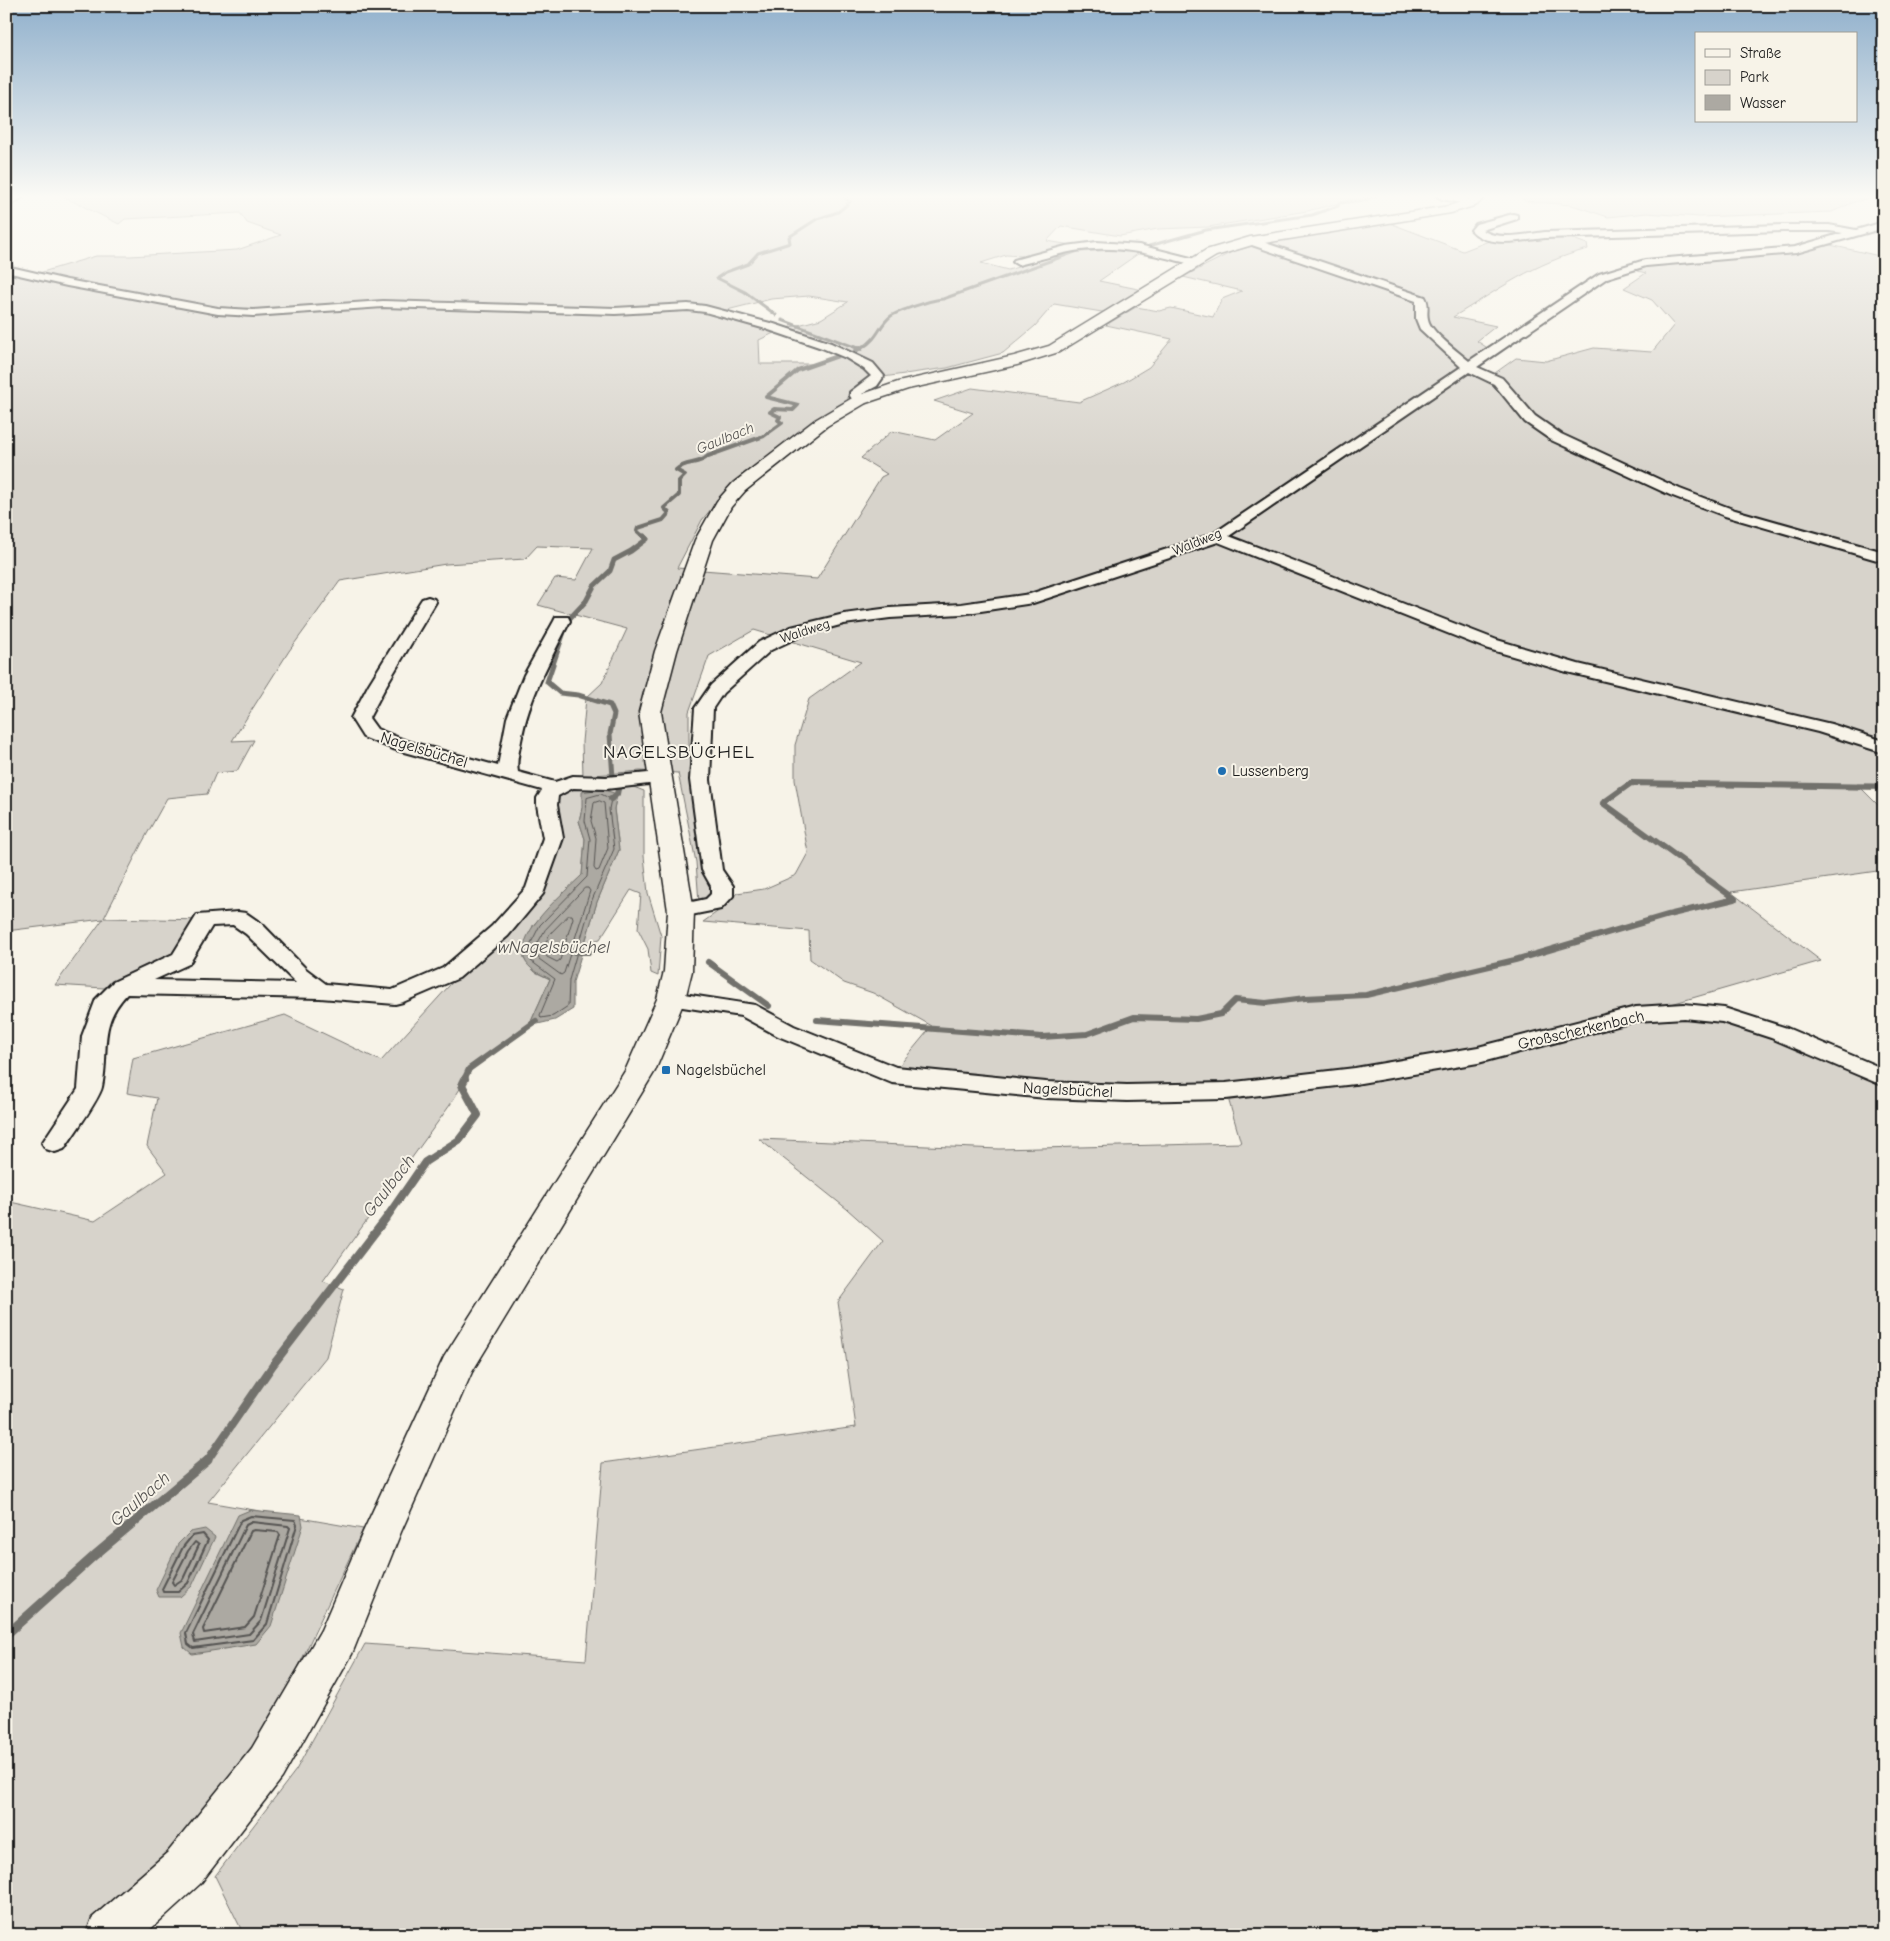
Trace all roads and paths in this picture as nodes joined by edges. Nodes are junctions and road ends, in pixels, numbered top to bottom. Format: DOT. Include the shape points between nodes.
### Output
graph roads {
  1 [pos="86,287"];
  2 [pos="1155,287"];
  3 [pos="1385,287"];
  4 [pos="1588,287"];
  5 [pos="1470,368"];
  6 [pos="860,400"];
  7 [pos="1218,537"];
  8 [pos="1884,557"];
  9 [pos="428,602"];
  10 [pos="562,621"];
  11 [pos="1884,747"];
  12 [pos="509,774"];
  13 [pos="659,778"];
  14 [pos="556,788"];
  15 [pos="681,911"];
  16 [pos="121,987"];
  17 [pos="320,991"];
  18 [pos="671,999"];
  19 [pos="1478,1055"];
  20 [pos="1884,1078"];
  21 [pos="55,1143"];
  22 [pos="109,1935"];
  1 -- 6 [label="street" via="218,311 253,313 383,304 615,311 705,309 816,341 866,365 878,376 856,392"];
  2 -- 6 [label="main road" via="1054,349 896,387"];
  3 -- 5 [label="street" via="1422,299 1422,319 1426,329"];
  4 -- 5 [label="street, Waldweg"];
  5 -- 7 [label="street, Waldweg"];
  5 -- 8 [label="street" via="1498,382 1530,419 1556,437 1675,492 1730,513"];
  6 -- 13 [label="main road" via="821,423 746,481 723,505 713,522 666,651 650,712"];
  7 -- 11 [label="street" via="1491,644 1637,684 1824,728"];
  7 -- 15 [label="street, Waldweg" via="1033,598 961,609 844,619 797,631 765,646 717,689 704,708 700,780 712,870 722,886 722,896 713,904"];
  9 -- 12 [label="street, Nagelsbüchel" via="360,718 370,733 400,745"];
  10 -- 12 [label="street" via="533,675 516,718 507,763"];
  12 -- 14 [label="street, Nagelsbüchel"];
  13 -- 14 [label="street" via="572,782"];
  13 -- 15 [label="main road"];
  14 -- 17 [label="street" via="547,798 553,838 536,890 500,931 451,973 394,997"];
  15 -- 18 [label="main road" via="678,971"];
  16 -- 17 [label="street"];
  16 -- 17 [label="street" via="181,959 206,920 238,918"];
  16 -- 21 [label="street" via="104,1004 94,1036 90,1089"];
  18 -- 19 [label="street, Nagelsbüchel" via="746,1010 786,1031 892,1075 1046,1090 1127,1093 1226,1091 1355,1076"];
  18 -- 22 [label="main road" via="640,1071 457,1367 382,1532 337,1641 267,1763 184,1868"];
  19 -- 20 [label="street, Großscherkenbach" via="1636,1014 1684,1011 1724,1015 1779,1033"];
}
